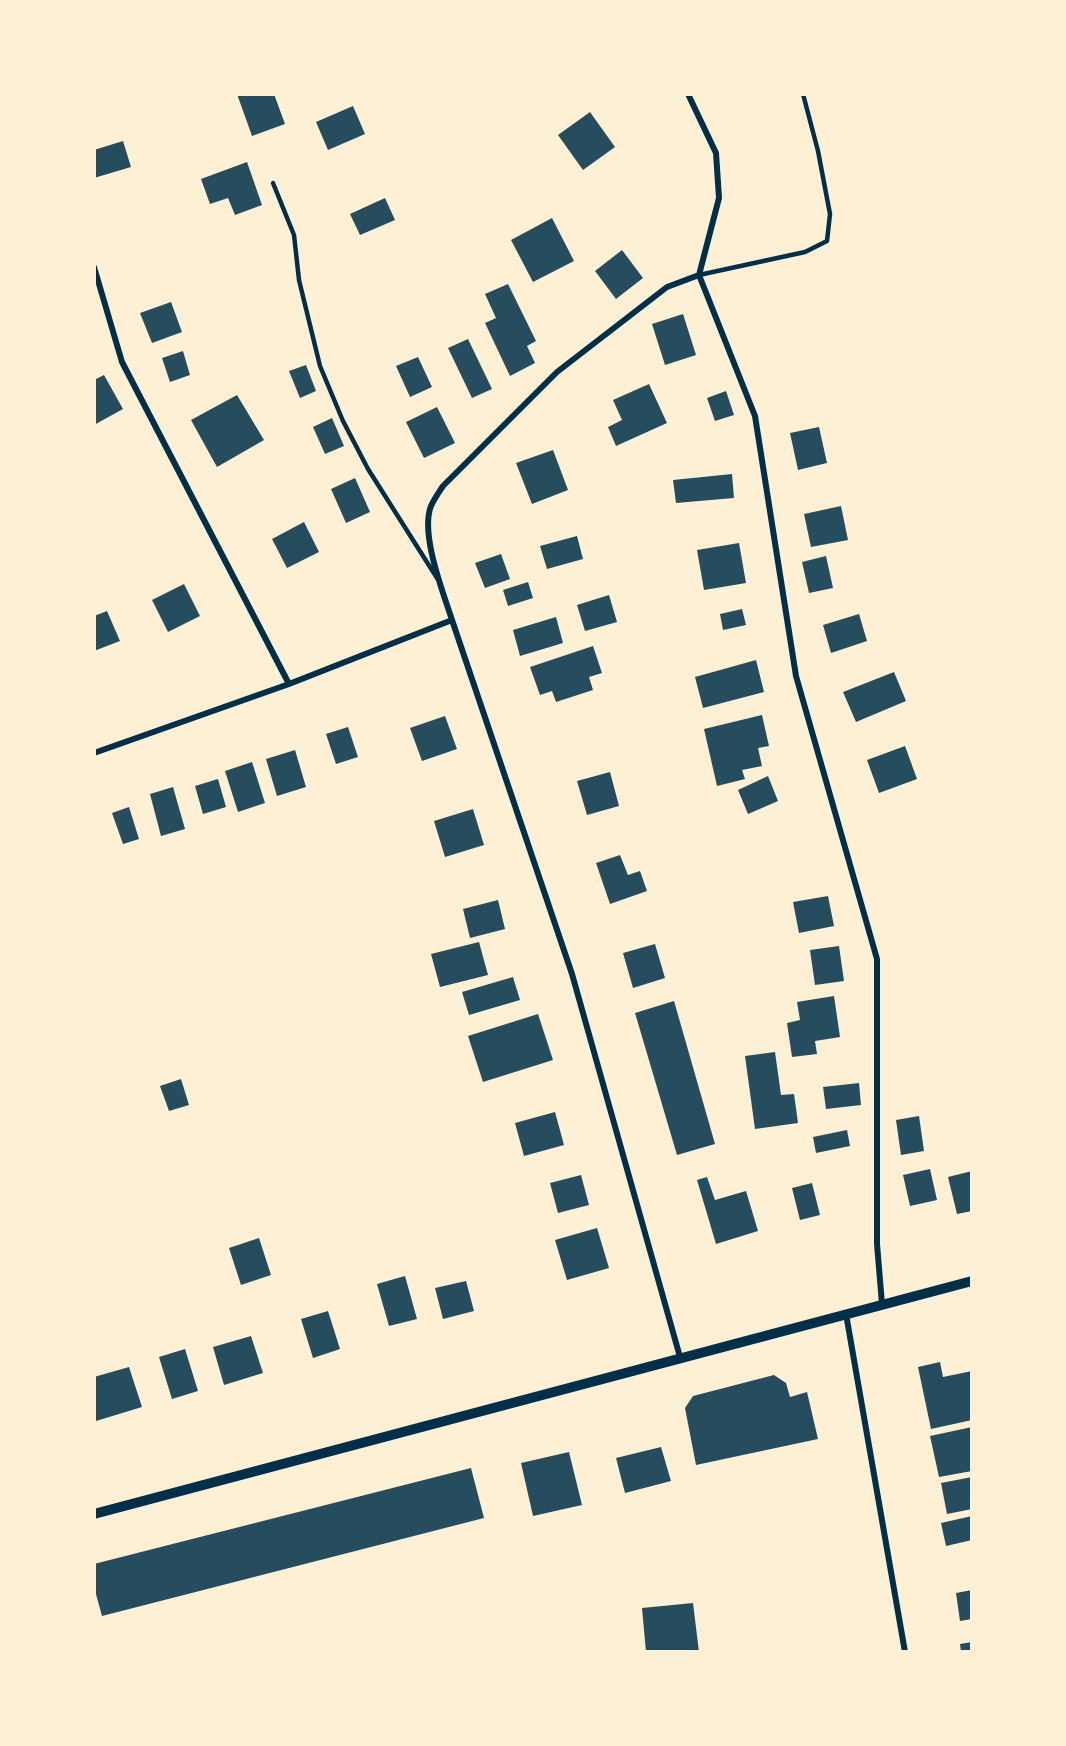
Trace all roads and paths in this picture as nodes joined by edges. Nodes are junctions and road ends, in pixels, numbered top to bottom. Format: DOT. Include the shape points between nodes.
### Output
graph roads {
  1 [pos="688,94"];
  2 [pos="803,94"];
  3 [pos="273,183"];
  4 [pos="94,267"];
  5 [pos="699,276"];
  6 [pos="440,583"];
  7 [pos="452,620"];
  8 [pos="289,684"];
  9 [pos="94,753"];
  10 [pos="972,1281"];
  11 [pos="882,1304"];
  12 [pos="846,1313"];
  13 [pos="680,1357"];
  14 [pos="94,1514"];
  15 [pos="904,1652"];
  1 -- 5 [label="street" via="716,153 719,198"];
  2 -- 5 [label="lane" via="830,214 827,241 805,252"];
  3 -- 6 [label="lane" via="294,235 306,314 329,388 368,469"];
  4 -- 8 [label="street" via="122,362"];
  5 -- 6 [label="street" via="667,287 557,372 443,486 431,507 429,528"];
  5 -- 11 [label="street" via="755,416 796,676 877,959 877,1244"];
  6 -- 7 [label="street"];
  7 -- 8 [label="street"];
  7 -- 13 [label="street" via="572,974"];
  8 -- 9 [label="street"];
  10 -- 11 [label="street"];
  11 -- 12 [label="street"];
  12 -- 13 [label="street"];
  12 -- 15 [label="street"];
  13 -- 14 [label="street"];
}
